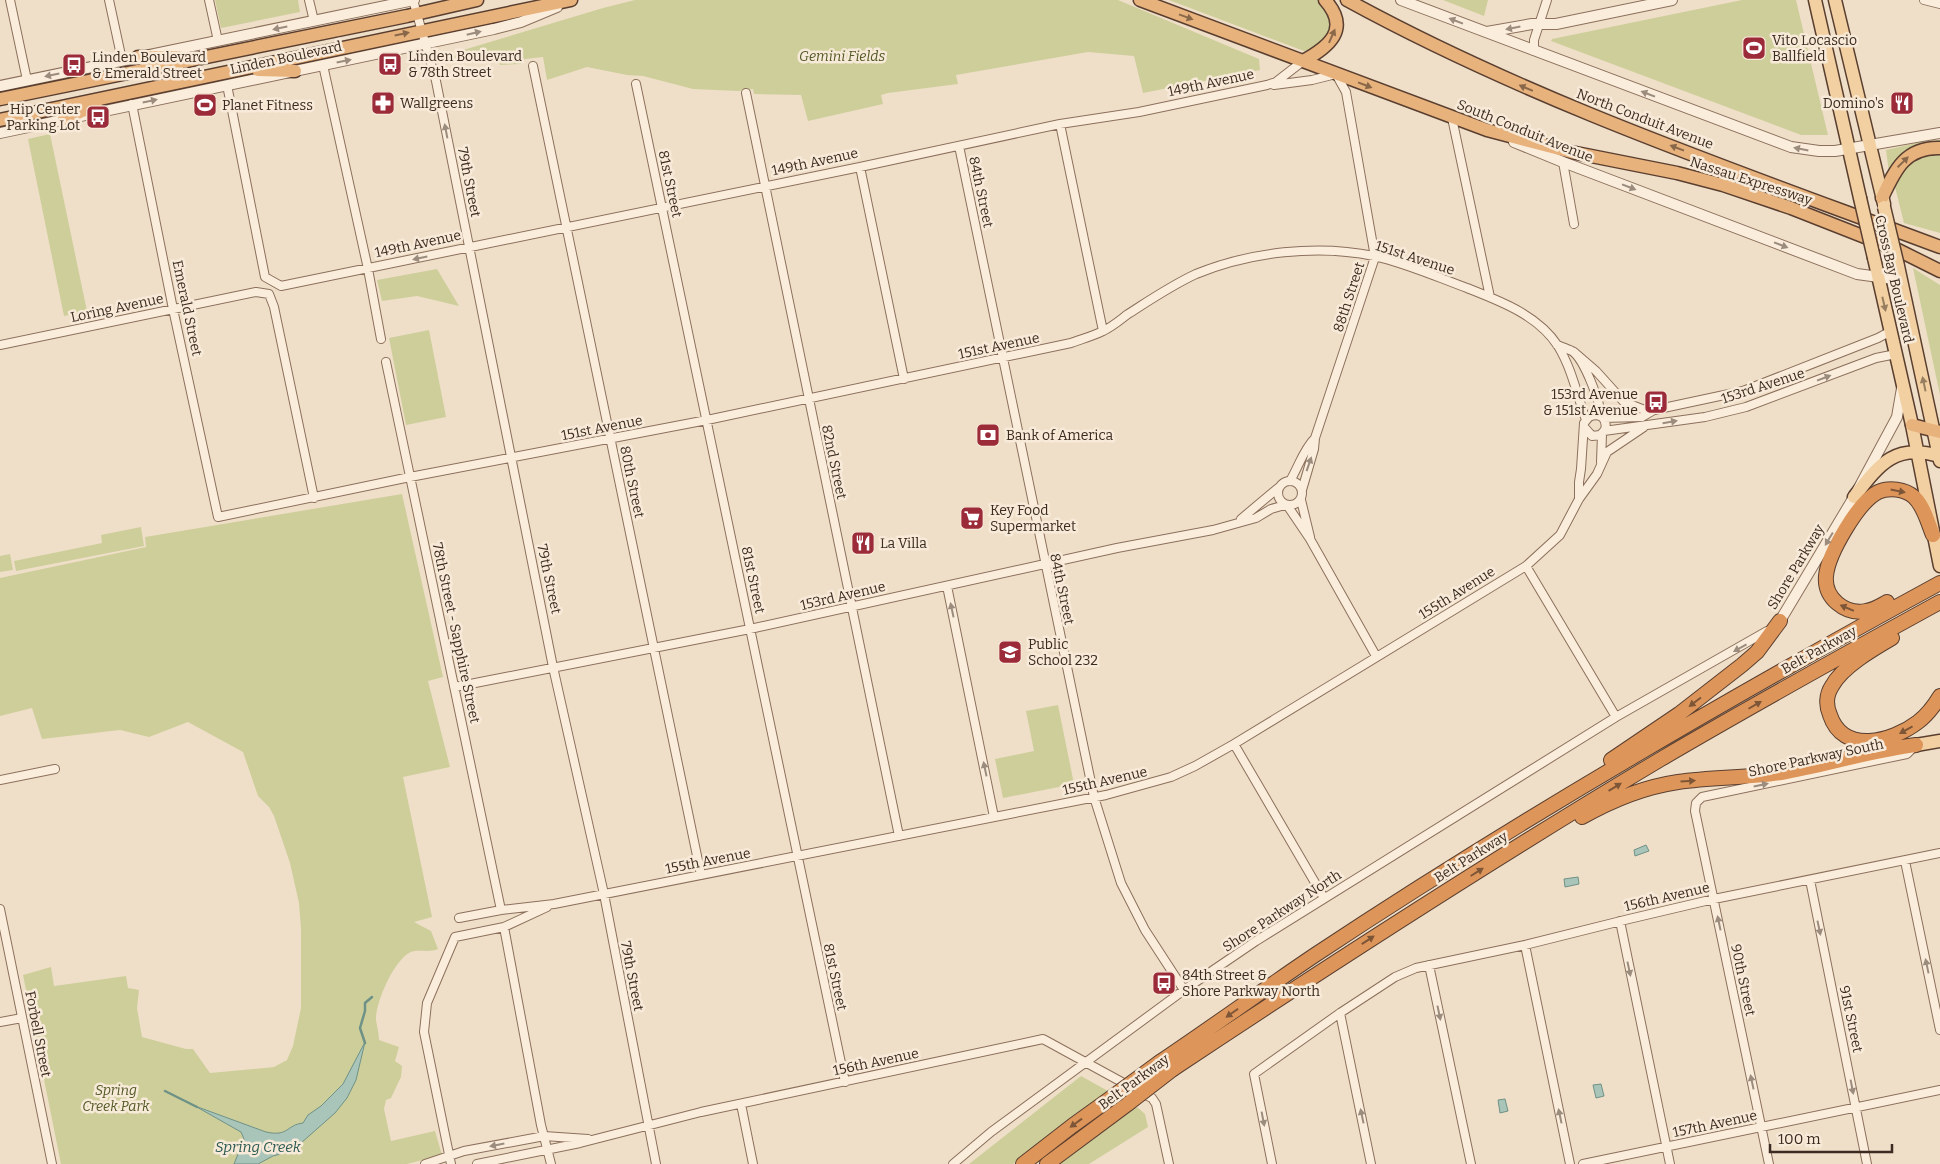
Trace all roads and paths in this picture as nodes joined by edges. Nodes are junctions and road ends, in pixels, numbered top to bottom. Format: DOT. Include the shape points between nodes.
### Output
graph roads {
  1 [pos="10,0"];
  2 [pos="109,0"];
  3 [pos="209,0"];
  4 [pos="310,0"];
  5 [pos="414,0"];
  6 [pos="477,0"];
  7 [pos="571,0"];
  8 [pos="575,0"];
  9 [pos="1140,0"];
  10 [pos="1325,0"];
  11 [pos="1347,0"];
  12 [pos="1401,0"];
  13 [pos="1547,0"];
  14 [pos="1672,0"];
  15 [pos="1815,0"];
  16 [pos="1835,0"];
  17 [pos="1924,0"];
  18 [pos="1634,4"];
  19 [pos="1940,4"];
  20 [pos="417,14"];
  21 [pos="314,21"];
  22 [pos="1540,24"];
  23 [pos="422,30"];
  24 [pos="1486,33"];
  25 [pos="218,40"];
  26 [pos="426,44"];
  27 [pos="1534,51"];
  28 [pos="138,57"];
  29 [pos="207,57"];
  30 [pos="122,60"];
  31 [pos="1303,61"];
  32 [pos="323,65"];
  33 [pos="533,66"];
  34 [pos="238,69"];
  35 [pos="295,71"];
  36 [pos="1336,74"];
  37 [pos="27,80"];
  38 [pos="636,84"];
  39 [pos="227,85"];
  40 [pos="1267,85"];
  41 [pos="0,86"];
  42 [pos="123,93"];
  43 [pos="746,93"];
  44 [pos="0,99"];
  45 [pos="132,104"];
  46 [pos="1452,118"];
  47 [pos="64,119"];
  48 [pos="0,120"];
  49 [pos="1060,124"];
  50 [pos="1487,130"];
  51 [pos="0,133"];
  52 [pos="1940,133"];
  53 [pos="958,146"];
  54 [pos="1870,146"];
  55 [pos="1940,148"];
  56 [pos="1849,149"];
  57 [pos="1563,162"];
  58 [pos="860,167"];
  59 [pos="764,187"];
  60 [pos="1883,202"];
  61 [pos="662,208"];
  62 [pos="1574,224"];
  63 [pos="566,228"];
  64 [pos="1897,231"];
  65 [pos="1940,240"];
  66 [pos="1940,247"];
  67 [pos="468,248"];
  68 [pos="1375,257"];
  69 [pos="368,269"];
  70 [pos="1940,271"];
  71 [pos="1878,277"];
  72 [pos="1901,280"];
  73 [pos="1490,297"];
  74 [pos="173,309"];
  75 [pos="1103,331"];
  76 [pos="1891,331"];
  77 [pos="382,339"];
  78 [pos="0,345"];
  79 [pos="1557,345"];
  80 [pos="1574,352"];
  81 [pos="1896,354"];
  82 [pos="1003,358"];
  83 [pos="386,362"];
  84 [pos="904,379"];
  85 [pos="1902,382"];
  86 [pos="808,399"];
  87 [pos="1654,410"];
  88 [pos="1602,417"];
  89 [pos="707,420"];
  90 [pos="1585,424"];
  91 [pos="1912,425"];
  92 [pos="1644,427"];
  93 [pos="1937,432"];
  94 [pos="1603,433"];
  95 [pos="1315,438"];
  96 [pos="610,439"];
  97 [pos="1917,451"];
  98 [pos="511,458"];
  99 [pos="1939,459"];
  100 [pos="1600,464"];
  101 [pos="410,478"];
  102 [pos="1290,481"];
  103 [pos="1278,488"];
  104 [pos="1302,490"];
  105 [pos="1854,497"];
  106 [pos="314,498"];
  107 [pos="1579,499"];
  108 [pos="1301,500"];
  109 [pos="1286,505"];
  110 [pos="218,517"];
  111 [pos="1236,523"];
  112 [pos="1310,539"];
  113 [pos="1934,539"];
  114 [pos="1044,564"];
  115 [pos="1526,566"];
  116 [pos="1940,566"];
  117 [pos="1940,578"];
  118 [pos="1940,583"];
  119 [pos="947,586"];
  120 [pos="1940,602"];
  121 [pos="852,606"];
  122 [pos="1940,607"];
  123 [pos="1780,621"];
  124 [pos="750,629"];
  125 [pos="654,648"];
  126 [pos="1376,656"];
  127 [pos="553,667"];
  128 [pos="455,687"];
  129 [pos="1940,696"];
  130 [pos="1616,717"];
  131 [pos="1940,740"];
  132 [pos="1234,744"];
  133 [pos="1916,746"];
  134 [pos="55,769"];
  135 [pos="0,780"];
  136 [pos="1094,797"];
  137 [pos="1697,801"];
  138 [pos="1538,814"];
  139 [pos="994,817"];
  140 [pos="899,836"];
  141 [pos="1513,849"];
  142 [pos="1940,853"];
  143 [pos="797,856"];
  144 [pos="1905,861"];
  145 [pos="701,875"];
  146 [pos="1810,880"];
  147 [pos="604,894"];
  148 [pos="1324,898"];
  149 [pos="1714,900"];
  150 [pos="554,904"];
  151 [pos="0,909"];
  152 [pos="501,910"];
  153 [pos="459,918"];
  154 [pos="1620,921"];
  155 [pos="504,927"];
  156 [pos="1525,945"];
  157 [pos="1429,966"];
  158 [pos="1184,990"];
  159 [pos="1340,1013"];
  160 [pos="22,1018"];
  161 [pos="0,1022"];
  162 [pos="1940,1030"];
  163 [pos="1085,1063"];
  164 [pos="845,1082"];
  165 [pos="1940,1090"];
  166 [pos="741,1104"];
  167 [pos="1856,1107"];
  168 [pos="649,1125"];
  169 [pos="1761,1127"];
  170 [pos="544,1136"];
  171 [pos="590,1139"];
  172 [pos="1666,1147"];
  173 [pos="548,1150"];
  174 [pos="450,1160"];
  175 [pos="52,1164"];
  176 [pos="424,1164"];
  177 [pos="477,1164"];
  178 [pos="551,1164"];
  179 [pos="656,1164"];
  180 [pos="753,1164"];
  181 [pos="953,1164"];
  182 [pos="1023,1164"];
  183 [pos="1047,1164"];
  184 [pos="1169,1164"];
  185 [pos="1272,1164"];
  186 [pos="1371,1164"];
  187 [pos="1471,1164"];
  188 [pos="1570,1164"];
  189 [pos="1583,1164"];
  190 [pos="1670,1164"];
  191 [pos="1769,1164"];
  192 [pos="1867,1164"];
  1 -- 37 [label="street"];
  2 -- 30 [label="street"];
  3 -- 25 [label="street"];
  4 -- 21 [label="street"];
  5 -- 20 [label="street, 79th Street"];
  5 -- 21 [label="street"];
  6 -- 20 [label="highway, Linden Boulevard"];
  7 -- 23 [label="highway, Linden Boulevard"];
  26 -- 8 [label="street, Linden Boulevard, one-way" via="521,22"];
  9 -- 31 [label="highway, South Conduit Avenue, one-way"];
  31 -- 10 [label="highway, one-way" via="1324,49 1335,32 1335,16"];
  64 -- 11 [label="highway, North Conduit Avenue, one-way" via="1546,96 1438,48"];
  24 -- 12 [label="street, North Conduit Avenue, one-way"];
  13 -- 22 [label="street"];
  14 -- 18 [label="street"];
  15 -- 56 [label="main road, Cross Bay Boulevard"];
  16 -- 54 [label="main road, Cross Bay Boulevard"];
  17 -- 19 [label="street"];
  18 -- 22 [label="street" via="1556,24"];
  20 -- 23 [label="street, 79th Street"];
  20 -- 29 [label="highway, Linden Boulevard"];
  21 -- 25 [label="street, one-way"];
  22 -- 24 [label="street, one-way"];
  22 -- 27 [label="street"];
  23 -- 26 [label="street, 79th Street"];
  34 -- 23 [label="highway, Linden Boulevard, one-way"];
  24 -- 27 [label="street, North Conduit Avenue"];
  25 -- 28 [label="street"];
  32 -- 26 [label="street, Linden Boulevard, one-way"];
  67 -- 26 [label="street, 79th Street, one-way"];
  56 -- 27 [label="street, North Conduit Avenue, one-way" via="1819,151 1779,144"];
  28 -- 29 [label="highway"];
  28 -- 30 [label="street"];
  29 -- 44 [label="highway, Linden Boulevard"];
  30 -- 37 [label="street, one-way"];
  31 -- 36 [label="highway, South Conduit Avenue"];
  31 -- 40 [label="street, 149th Avenue"];
  32 -- 35 [label="street, Linden Boulevard"];
  32 -- 69 [label="street"];
  33 -- 63 [label="street, 80th Street"];
  34 -- 35 [label="highway"];
  34 -- 42 [label="highway, Linden Boulevard"];
  35 -- 39 [label="street, Linden Boulevard"];
  36 -- 40 [label="street, 149th Avenue"];
  36 -- 46 [label="highway, South Conduit Avenue, one-way"];
  36 -- 68 [label="street, 88th Street" via="1346,92"];
  37 -- 41 [label="street"];
  38 -- 61 [label="street, 81st Street"];
  45 -- 39 [label="street, Linden Boulevard, one-way"];
  39 -- 69 [label="street" via="265,277 280,286"];
  40 -- 49 [label="street, 149th Avenue" via="1139,112"];
  42 -- 47 [label="highway"];
  42 -- 48 [label="highway, Linden Boulevard"];
  43 -- 59 [label="street, 82nd Street"];
  45 -- 47 [label="street, Linden Boulevard"];
  45 -- 74 [label="street, Emerald Street"];
  46 -- 50 [label="highway, South Conduit Avenue"];
  46 -- 73 [label="street"];
  47 -- 51 [label="street, Linden Boulevard"];
  49 -- 53 [label="street, 149th Avenue"];
  49 -- 75 [label="street"];
  50 -- 57 [label="street, South Conduit Avenue"];
  50 -- 70 [label="highway, Nassau Expressway" via="1723,185 1898,250"];
  52 -- 54 [label="street, North Conduit Avenue"];
  53 -- 58 [label="street, 149th Avenue"];
  53 -- 82 [label="street, 84th Street"];
  54 -- 56 [label="street, North Conduit Avenue"];
  54 -- 60 [label="main road, Cross Bay Boulevard"];
  60 -- 55 [label="highway, one-way" via="1895,171 1905,159 1925,149"];
  56 -- 71 [label="main road, Cross Bay Boulevard, bridge"];
  57 -- 62 [label="street"];
  57 -- 71 [label="street, South Conduit Avenue, one-way" via="1857,274"];
  58 -- 59 [label="street, 149th Avenue"];
  58 -- 84 [label="street"];
  59 -- 61 [label="street, 149th Avenue"];
  59 -- 86 [label="street, 82nd Street"];
  60 -- 72 [label="main road, Cross Bay Boulevard, bridge"];
  61 -- 63 [label="street, 149th Avenue"];
  61 -- 89 [label="street, 81st Street"];
  63 -- 67 [label="street, 149th Avenue"];
  63 -- 96 [label="street, 80th Street"];
  64 -- 65 [label="highway"];
  64 -- 66 [label="highway, North Conduit Avenue"];
  67 -- 69 [label="street, 149th Avenue, one-way"];
  67 -- 98 [label="street, 79th Street"];
  68 -- 73 [label="street, 151st Avenue" via="1421,270"];
  68 -- 75 [label="street, 151st Avenue" via="1311,251 1250,258 1197,274 1172,286"];
  68 -- 95 [label="street, 88th Street"];
  69 -- 77 [label="street"];
  71 -- 72 [label="street, South Conduit Avenue"];
  71 -- 76 [label="main road, Cross Bay Boulevard, one-way"];
  93 -- 72 [label="main road, Cross Bay Boulevard, one-way"];
  73 -- 79 [label="street, 151st Avenue" via="1534,321"];
  74 -- 78 [label="street, Loring Avenue"];
  74 -- 106 [label="street, Loring Avenue" via="256,292 269,294"];
  74 -- 110 [label="street, Emerald Street"];
  75 -- 82 [label="street, 151st Avenue" via="1071,343"];
  76 -- 81 [label="main road, Cross Bay Boulevard"];
  76 -- 87 [label="street, 153rd Avenue" via="1743,390"];
  79 -- 80 [label="street, 151st Avenue"];
  79 -- 90 [label="street, 151st Avenue" via="1572,374"];
  80 -- 87 [label="street, 153rd Avenue" via="1624,402"];
  80 -- 88 [label="street" via="1597,394"];
  81 -- 85 [label="main road, Cross Bay Boulevard"];
  92 -- 81 [label="street, 153rd Avenue, one-way" via="1746,407 1876,358"];
  82 -- 84 [label="street, 151st Avenue"];
  82 -- 114 [label="street, 84th Street"];
  83 -- 101 [label="street, 78th Street - Sapphire Street"];
  84 -- 86 [label="street, 151st Avenue"];
  85 -- 91 [label="main road, Cross Bay Boulevard"];
  85 -- 105 [label="street, Shore Parkway" via="1897,417"];
  86 -- 89 [label="street, 151st Avenue"];
  86 -- 121 [label="street, 82nd Street"];
  87 -- 88 [label="street, 153rd Avenue" via="1642,416"];
  88 -- 90 [label="street" via="1592,415"];
  88 -- 94 [label="street" via="1606,426"];
  89 -- 96 [label="street, 151st Avenue"];
  89 -- 124 [label="street, 81st Street"];
  90 -- 94 [label="street" via="1592,436"];
  90 -- 107 [label="street, 155th Avenue"];
  91 -- 93 [label="highway"];
  91 -- 97 [label="main road, Cross Bay Boulevard"];
  92 -- 94 [label="street, 153rd Avenue"];
  92 -- 100 [label="street, 155th Avenue" via="1610,449"];
  93 -- 99 [label="main road, Cross Bay Boulevard"];
  94 -- 100 [label="street, 155th Avenue"];
  95 -- 102 [label="street, 88th Street" via="1306,446"];
  104 -- 95 [label="street, 88th Street, one-way"];
  96 -- 98 [label="street, 151st Avenue"];
  96 -- 125 [label="street, 80th Street"];
  97 -- 99 [label="main road"];
  97 -- 105 [label="main road" via="1898,454 1884,462"];
  97 -- 113 [label="main road, Cross Bay Boulevard"];
  98 -- 101 [label="street, 151st Avenue"];
  98 -- 127 [label="street, 79th Street"];
  100 -- 107 [label="street, 155th Avenue" via="1597,474"];
  101 -- 106 [label="street, 151st Avenue"];
  101 -- 128 [label="street, 78th Street - Sapphire Street"];
  102 -- 103 [label="street"];
  102 -- 104 [label="street" via="1298,483"];
  103 -- 109 [label="street" via="1279,499"];
  103 -- 111 [label="street"];
  104 -- 108 [label="street"];
  105 -- 123 [label="street, Shore Parkway, one-way"];
  106 -- 110 [label="street, 151st Avenue"];
  107 -- 115 [label="street, 155th Avenue" via="1560,535"];
  108 -- 109 [label="street"];
  108 -- 112 [label="street"];
  109 -- 111 [label="street, 153rd Avenue"];
  109 -- 112 [label="street"];
  111 -- 114 [label="street, 153rd Avenue"];
  112 -- 126 [label="street"];
  113 -- 116 [label="main road, Cross Bay Boulevard"];
  117 -- 113 [label="highway, one-way" via="1864,612 1840,606 1827,586 1829,566 1841,540 1864,505 1877,493 1893,489 1912,496 1921,506"];
  114 -- 119 [label="street, 153rd Avenue"];
  114 -- 136 [label="street, 84th Street"];
  115 -- 126 [label="street, 155th Avenue"];
  115 -- 130 [label="street"];
  118 -- 138 [label="highway, Belt Parkway" via="1716,708"];
  119 -- 121 [label="street, 153rd Avenue"];
  139 -- 119 [label="street, one-way"];
  141 -- 120 [label="highway, Belt Parkway, one-way" via="1703,735"];
  121 -- 124 [label="street, 153rd Avenue"];
  121 -- 140 [label="street, 82nd Street"];
  129 -- 122 [label="highway, one-way" via="1912,726 1870,742 1853,739 1839,731 1832,722 1828,707 1829,691 1843,673"];
  123 -- 130 [label="street, Shore Parkway, one-way" via="1754,640"];
  123 -- 138 [label="highway, one-way" via="1758,652 1734,672 1679,714 1586,776"];
  124 -- 125 [label="street, 153rd Avenue"];
  124 -- 143 [label="street, 81st Street"];
  125 -- 127 [label="street, 153rd Avenue"];
  125 -- 145 [label="street, 80th Street"];
  126 -- 132 [label="street, 155th Avenue"];
  127 -- 128 [label="street, 153rd Avenue"];
  127 -- 147 [label="street, 79th Street"];
  128 -- 152 [label="street, 78th Street - Sapphire Street"];
  130 -- 148 [label="street, Shore Parkway North"];
  131 -- 133 [label="main road, Shore Parkway South"];
  132 -- 136 [label="street, 155th Avenue" via="1171,777"];
  132 -- 148 [label="street"];
  137 -- 133 [label="street, Shore Parkway South, one-way" via="1702,797 1907,754"];
  141 -- 133 [label="highway, one-way" via="1613,802 1654,787 1766,775"];
  134 -- 135 [label="street"];
  136 -- 139 [label="street, 155th Avenue"];
  136 -- 158 [label="street, 84th Street" via="1121,883 1145,930"];
  137 -- 149 [label="street, 90th Street" via="1695,810"];
  138 -- 182 [label="highway, Belt Parkway, one-way, bridge" via="1315,955 1160,1062"];
  139 -- 140 [label="street, 155th Avenue"];
  140 -- 143 [label="street, 155th Avenue"];
  183 -- 141 [label="highway, Belt Parkway, one-way, bridge" via="1173,1069"];
  142 -- 144 [label="street, 156th Avenue"];
  143 -- 145 [label="street, 155th Avenue"];
  143 -- 164 [label="street, 81st Street"];
  144 -- 146 [label="street, 156th Avenue"];
  162 -- 144 [label="street, one-way"];
  145 -- 147 [label="street, 155th Avenue"];
  146 -- 149 [label="street, 156th Avenue"];
  146 -- 167 [label="street, 91st Street, one-way"];
  147 -- 150 [label="street, 155th Avenue"];
  147 -- 168 [label="street, 79th Street"];
  148 -- 158 [label="street, Shore Parkway North"];
  149 -- 154 [label="street, 156th Avenue"];
  169 -- 149 [label="street, 90th Street, one-way"];
  150 -- 152 [label="street, 155th Avenue"];
  150 -- 155 [label="street, 155th Avenue"];
  151 -- 160 [label="street, Forbell Street"];
  152 -- 153 [label="street, 155th Avenue"];
  154 -- 156 [label="street, 156th Avenue"];
  154 -- 172 [label="street, one-way"];
  155 -- 170 [label="street"];
  155 -- 174 [label="street, 155th Avenue" via="455,937 427,1003 424,1032"];
  156 -- 157 [label="street, 156th Avenue"];
  188 -- 156 [label="street, one-way"];
  157 -- 159 [label="street, 156th Avenue" via="1402,974"];
  157 -- 187 [label="street, one-way"];
  158 -- 163 [label="street, Shore Parkway North"];
  159 -- 185 [label="street, one-way" via="1254,1074"];
  186 -- 159 [label="street, one-way"];
  160 -- 161 [label="street"];
  160 -- 175 [label="street, Forbell Street"];
  163 -- 164 [label="street, 156th Avenue" via="1043,1039"];
  163 -- 181 [label="street, Shore Parkway North"];
  163 -- 184 [label="street, 156th Avenue" via="1154,1100"];
  164 -- 166 [label="street, 156th Avenue"];
  165 -- 167 [label="street, 157th Avenue"];
  166 -- 168 [label="street, 156th Avenue"];
  166 -- 180 [label="street"];
  167 -- 169 [label="street, 157th Avenue"];
  167 -- 192 [label="street, 91st Street"];
  168 -- 171 [label="street, 156th Avenue"];
  168 -- 179 [label="street, 79th Street"];
  169 -- 172 [label="street, 157th Avenue"];
  169 -- 191 [label="street, 90th Street"];
  170 -- 171 [label="street, 156th Avenue"];
  170 -- 173 [label="street"];
  170 -- 174 [label="street, 156th Avenue, one-way" via="464,1151"];
  171 -- 173 [label="street, 156th Avenue"];
  172 -- 189 [label="street, 157th Avenue"];
  172 -- 190 [label="street"];
  173 -- 177 [label="street, 156th Avenue"];
  173 -- 178 [label="street"];
  174 -- 176 [label="street, 156th Avenue"];
}
